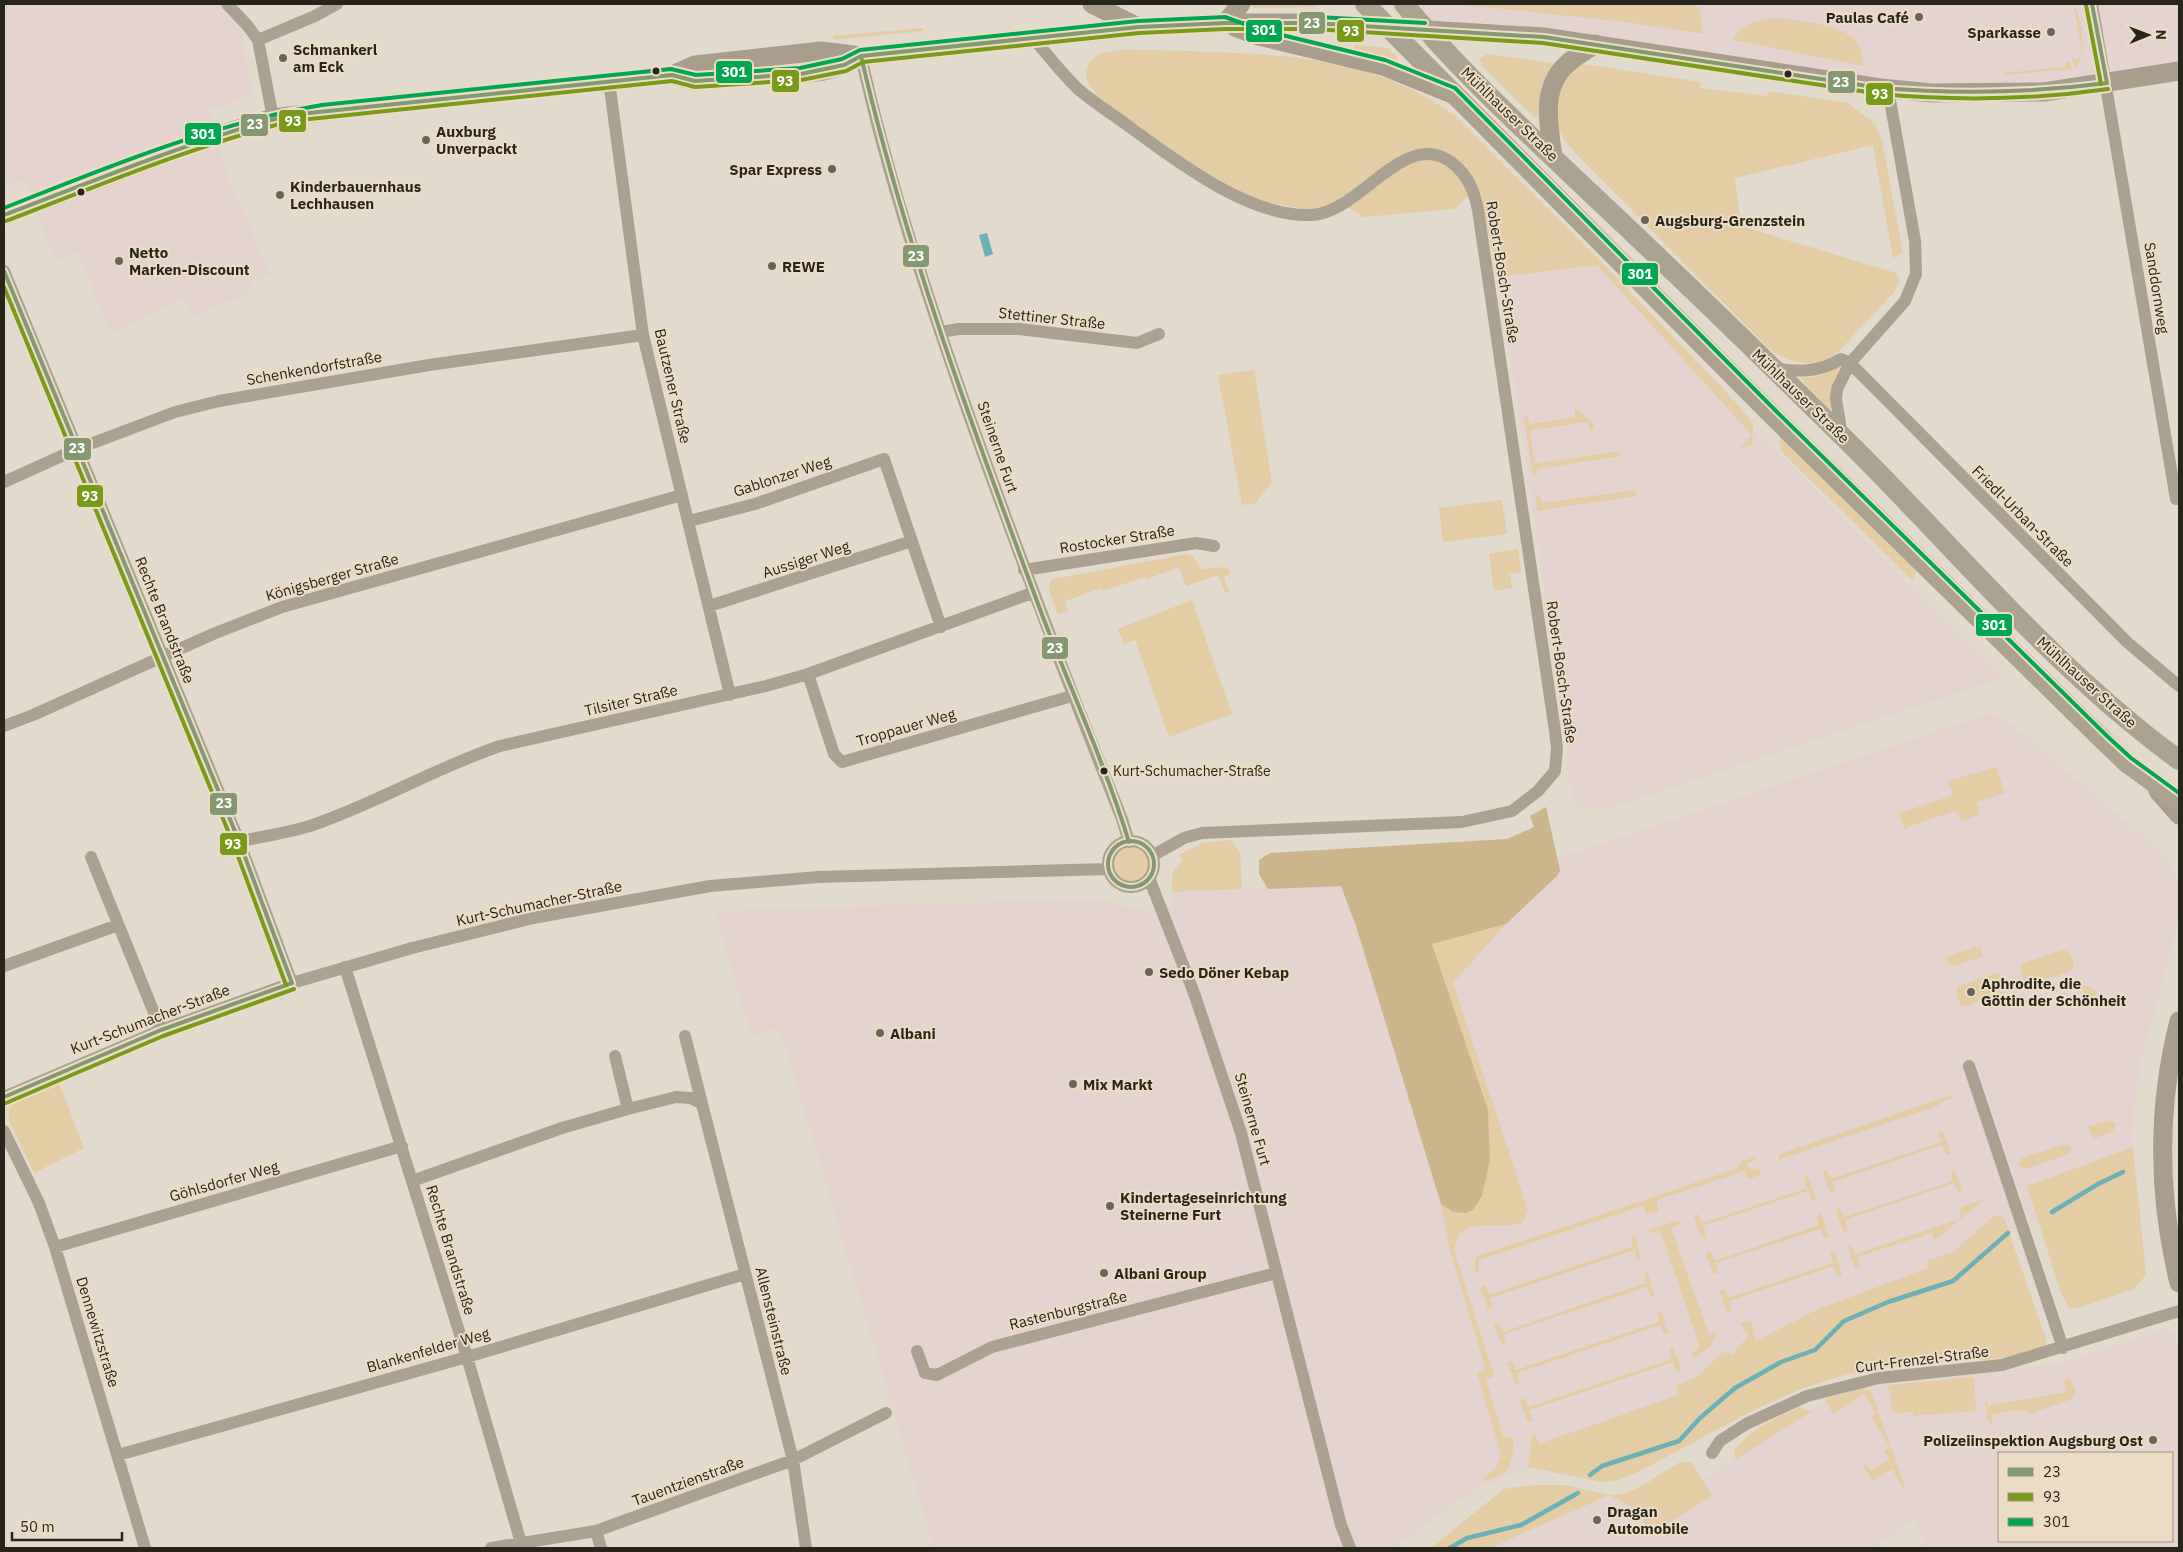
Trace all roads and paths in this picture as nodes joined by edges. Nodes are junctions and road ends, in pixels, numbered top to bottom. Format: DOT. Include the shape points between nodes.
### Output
graph roads {
  1 [pos="228,4"];
  2 [pos="337,4"];
  3 [pos="1092,4"];
  4 [pos="1242,4"];
  5 [pos="1365,4"];
  6 [pos="1404,4"];
  7 [pos="2092,4"];
  8 [pos="1224,22"];
  9 [pos="1384,26"];
  10 [pos="1139,27"];
  11 [pos="1425,29"];
  12 [pos="1033,38"];
  13 [pos="258,40"];
  14 [pos="1596,44"];
  15 [pos="861,56"];
  16 [pos="2179,71"];
  17 [pos="609,81"];
  18 [pos="2107,83"];
  19 [pos="1888,89"];
  20 [pos="1452,94"];
  21 [pos="273,118"];
  22 [pos="1553,157"];
  23 [pos="4,215"];
  24 [pos="4,271"];
  25 [pos="940,332"];
  26 [pos="1159,334"];
  27 [pos="643,335"];
  28 [pos="1850,363"];
  29 [pos="1773,368"];
  30 [pos="1842,435"];
  31 [pos="77,449"];
  32 [pos="4,482"];
  33 [pos="682,495"];
  34 [pos="2176,499"];
  35 [pos="689,521"];
  36 [pos="912,541"];
  37 [pos="1214,546"];
  38 [pos="1024,570"];
  39 [pos="1032,593"];
  40 [pos="709,606"];
  41 [pos="941,627"];
  42 [pos="162,656"];
  43 [pos="808,674"];
  44 [pos="2179,686"];
  45 [pos="730,695"];
  46 [pos="1072,696"];
  47 [pos="4,726"];
  48 [pos="2179,760"];
  49 [pos="2149,781"];
  50 [pos="2179,801"];
  51 [pos="2179,814"];
  52 [pos="239,841"];
  53 [pos="1129,842"];
  54 [pos="1152,856"];
  55 [pos="91,857"];
  56 [pos="1108,869"];
  57 [pos="1149,878"];
  58 [pos="118,925"];
  59 [pos="4,966"];
  60 [pos="345,967"];
  61 [pos="292,983"];
  62 [pos="2179,1021"];
  63 [pos="161,1030"];
  64 [pos="686,1036"];
  65 [pos="615,1056"];
  66 [pos="1970,1066"];
  67 [pos="4,1097"];
  68 [pos="702,1104"];
  69 [pos="628,1109"];
  70 [pos="4,1131"];
  71 [pos="402,1146"];
  72 [pos="412,1180"];
  73 [pos="55,1247"];
  74 [pos="1276,1273"];
  75 [pos="745,1274"];
  76 [pos="2179,1283"];
  77 [pos="2179,1311"];
  78 [pos="2063,1348"];
  79 [pos="917,1352"];
  80 [pos="466,1357"];
  81 [pos="886,1413"];
  82 [pos="1712,1453"];
  83 [pos="118,1455"];
  84 [pos="793,1460"];
  85 [pos="596,1531"];
  86 [pos="521,1543"];
  87 [pos="145,1548"];
  88 [pos="492,1548"];
  89 [pos="601,1548"];
  90 [pos="806,1548"];
  91 [pos="1350,1548"];
  1 -- 13 [label="street"];
  2 -- 13 [label="street"];
  3 -- 10 [label="street"];
  4 -- 8 [label="street"];
  5 -- 9 [label="main road, Mühlhauser Straße"];
  6 -- 11 [label="main road, Mühlhauser Straße"];
  7 -- 18 [label="street, Sanddornweg"];
  8 -- 9 [label="street"];
  8 -- 10 [label="street"];
  8 -- 20 [label="street" via="1259,36 1383,66"];
  9 -- 11 [label="street"];
  9 -- 20 [label="main road, Mühlhauser Straße"];
  10 -- 12 [label="street"];
  11 -- 14 [label="street"];
  11 -- 22 [label="main road, Mühlhauser Straße"];
  12 -- 15 [label="street"];
  12 -- 54 [label="street, Robert-Bosch-Straße" via="1078,89 1207,182 1255,205 1312,215 1342,206 1391,166 1412,156 1446,158 1469,181 1478,210 1558,748 1555,771 1538,791 1512,811 1462,822 1202,833 1184,838"];
  13 -- 21 [label="street"];
  14 -- 19 [label="street"];
  14 -- 22 [label="street" via="1566,64 1551,90 1548,118"];
  15 -- 17 [label="street" via="844,65 801,74 695,81 672,74"];
  15 -- 25 [label="street, Steinerne Furt" via="890,169"];
  16 -- 18 [label="street"];
  17 -- 21 [label="street"];
  17 -- 27 [label="street, Bautzener Straße"];
  18 -- 19 [label="street" via="2010,93 1958,94"];
  18 -- 34 [label="street, Sanddornweg"];
  19 -- 28 [label="street" via="1915,241 1916,274 1912,288 1897,312"];
  20 -- 49 [label="main road, Mühlhauser Straße" via="1798,441"];
  21 -- 23 [label="street" via="194,143"];
  22 -- 29 [label="main road, Mühlhauser Straße"];
  24 -- 31 [label="street, Rechte Brandstraße"];
  25 -- 26 [label="street, Stettiner Straße" via="959,329 1019,330 1137,343"];
  25 -- 38 [label="street, Steinerne Furt"];
  27 -- 31 [label="street, Schenkendorfstraße" via="429,364 219,401 175,412"];
  27 -- 33 [label="street, Bautzener Straße"];
  28 -- 29 [label="street" via="1841,359 1804,372"];
  28 -- 30 [label="street" via="1836,399"];
  28 -- 44 [label="street, Friedl-Urban-Straße" via="2127,642"];
  29 -- 30 [label="main road, Mühlhauser Straße"];
  30 -- 48 [label="main road, Mühlhauser Straße" via="2035,634 2103,698"];
  31 -- 32 [label="street, Schenkendorfstraße"];
  31 -- 42 [label="street, Rechte Brandstraße"];
  33 -- 35 [label="street, Bautzener Straße"];
  33 -- 42 [label="street, Königsberger Straße" via="282,607"];
  35 -- 36 [label="street, Gablonzer Weg" via="755,504 884,459"];
  35 -- 40 [label="street, Bautzener Straße"];
  36 -- 40 [label="street, Aussiger Weg"];
  36 -- 41 [label="street"];
  37 -- 38 [label="street, Rostocker Straße" via="1196,543"];
  38 -- 39 [label="street, Steinerne Furt"];
  39 -- 41 [label="street, Tilsiter Straße"];
  39 -- 46 [label="street, Steinerne Furt"];
  40 -- 45 [label="street, Bautzener Straße"];
  41 -- 43 [label="street, Tilsiter Straße"];
  42 -- 47 [label="street, Königsberger Straße" via="33,716"];
  42 -- 52 [label="street, Rechte Brandstraße"];
  43 -- 45 [label="street, Tilsiter Straße"];
  43 -- 46 [label="street, Troppauer Weg" via="834,754 842,762"];
  45 -- 52 [label="street, Tilsiter Straße" via="500,746 310,826"];
  46 -- 53 [label="street, Steinerne Furt"];
  49 -- 50 [label="main road, Mühlhauser Straße"];
  49 -- 51 [label="street"];
  52 -- 61 [label="street, Rechte Brandstraße"];
  53 -- 54 [label="street" via="1145,846"];
  53 -- 56 [label="street" via="1113,850"];
  54 -- 57 [label="street, Steinerne Furt" via="1154,868"];
  55 -- 58 [label="street"];
  56 -- 57 [label="street" via="1124,886 1140,886"];
  56 -- 60 [label="street, Kurt-Schumacher-Straße" via="818,877 695,888 533,918"];
  57 -- 74 [label="street, Steinerne Furt" via="1221,1068"];
  58 -- 59 [label="street"];
  58 -- 63 [label="street"];
  60 -- 61 [label="street, Kurt-Schumacher-Straße"];
  60 -- 71 [label="street, Rechte Brandstraße"];
  61 -- 63 [label="street, Kurt-Schumacher-Straße"];
  62 -- 76 [label="street" via="2166,1086 2162,1151 2168,1222"];
  63 -- 67 [label="street, Kurt-Schumacher-Straße"];
  64 -- 68 [label="street, Allensteinstraße"];
  65 -- 69 [label="street"];
  66 -- 78 [label="street"];
  68 -- 69 [label="street" via="691,1098 676,1097"];
  68 -- 75 [label="street, Allensteinstraße"];
  69 -- 72 [label="street" via="562,1128"];
  70 -- 73 [label="street, Dennewitzstraße" via="39,1203"];
  71 -- 72 [label="street, Rechte Brandstraße"];
  71 -- 73 [label="street, Göhlsdorfer Weg"];
  72 -- 80 [label="street, Rechte Brandstraße"];
  73 -- 83 [label="street, Dennewitzstraße"];
  74 -- 79 [label="street, Rastenburgstraße" via="992,1347 937,1375 925,1373"];
  74 -- 91 [label="street, Steinerne Furt" via="1341,1525"];
  75 -- 80 [label="street, Blankenfelder Weg"];
  75 -- 84 [label="street, Allensteinstraße"];
  77 -- 78 [label="street, Curt-Frenzel-Straße"];
  78 -- 82 [label="street, Curt-Frenzel-Straße" via="2002,1365 1879,1378 1807,1396 1746,1424 1720,1441"];
  80 -- 83 [label="street, Blankenfelder Weg"];
  80 -- 86 [label="street, Rechte Brandstraße"];
  81 -- 84 [label="street, Tauentzienstraße"];
  83 -- 87 [label="street, Dennewitzstraße"];
  84 -- 85 [label="street, Tauentzienstraße"];
  84 -- 90 [label="street, Allensteinstraße"];
  85 -- 86 [label="street, Tauentzienstraße"];
  85 -- 89 [label="street"];
  86 -- 88 [label="street, Tauentzienstraße"];
}
